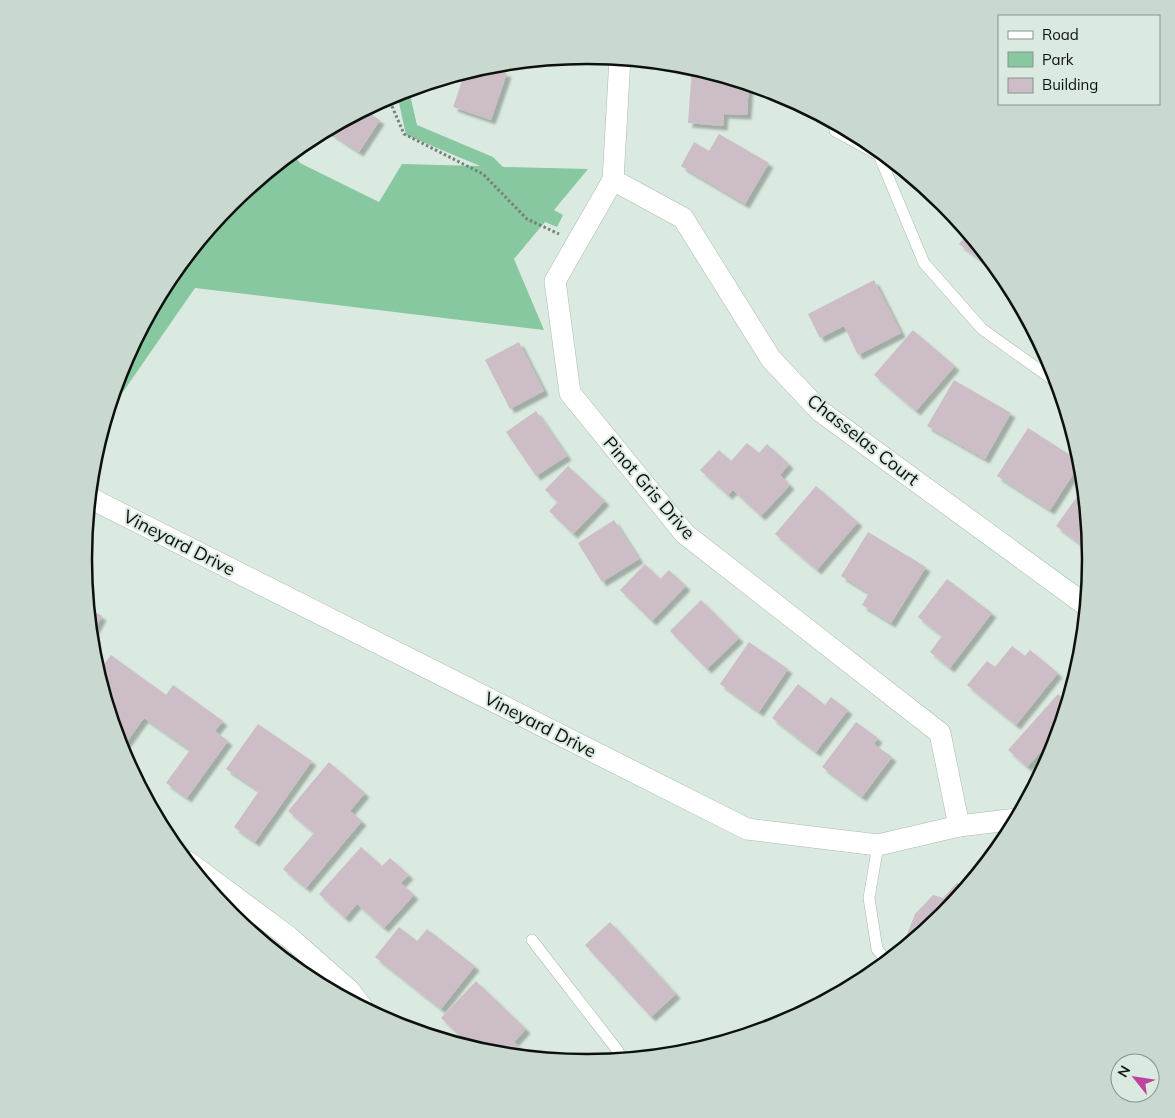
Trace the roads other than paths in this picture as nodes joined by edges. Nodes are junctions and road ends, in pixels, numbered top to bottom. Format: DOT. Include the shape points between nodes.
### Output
graph roads {
  1 [pos="620,65"];
  2 [pos="835,130"];
  3 [pos="849,139"];
  4 [pos="884,162"];
  5 [pos="613,180"];
  6 [pos="1047,376"];
  7 [pos="95,501"];
  8 [pos="1081,602"];
  9 [pos="1008,820"];
  10 [pos="959,826"];
  11 [pos="878,844"];
  12 [pos="208,877"];
  13 [pos="532,940"];
  14 [pos="883,957"];
  15 [pos="342,989"];
  16 [pos="619,1053"];
  1 -- 5 [label="street, Pinot Gris Drive"];
  2 -- 3 [label="lane"];
  4 -- 6 [label="lane" via="924,263 982,329"];
  5 -- 8 [label="street, Chasselas Court" via="683,218 771,360 820,411"];
  5 -- 10 [label="street, Pinot Gris Drive" via="556,281 570,394 685,534 940,733"];
  7 -- 11 [label="street, Vineyard Drive" via="747,829"];
  9 -- 10 [label="street, Vineyard Drive"];
  10 -- 11 [label="street, Vineyard Drive"];
  11 -- 14 [label="lane" via="869,898 877,949"];
  12 -- 15 [label="street" via="289,937"];
  13 -- 16 [label="lane"];
}
